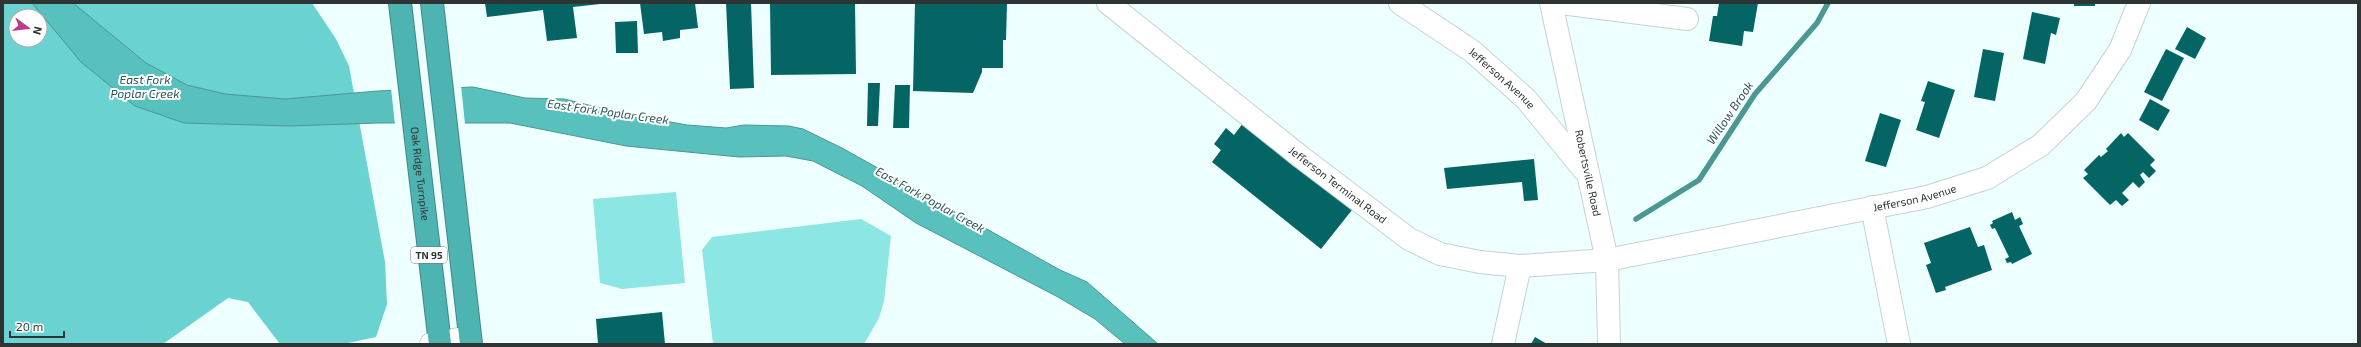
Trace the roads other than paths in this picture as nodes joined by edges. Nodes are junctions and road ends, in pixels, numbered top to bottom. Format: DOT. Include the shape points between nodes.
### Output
graph roads {
  1 [pos="400,3"];
  2 [pos="432,3"];
  3 [pos="1108,3"];
  4 [pos="1400,3"];
  5 [pos="1551,3"];
  6 [pos="1561,3"];
  7 [pos="2139,3"];
  8 [pos="1687,19"];
  9 [pos="1586,173"];
  10 [pos="1872,207"];
  11 [pos="1607,260"];
  12 [pos="1520,266"];
  13 [pos="470,340"];
  14 [pos="436,344"];
  15 [pos="1503,344"];
  16 [pos="1609,344"];
  17 [pos="1898,344"];
  1 -- 14 [label="highway, Oak Ridge Turnpike / TN 95"];
  2 -- 13 [label="highway"];
  3 -- 12 [label="street, Jefferson Terminal Road" via="1301,157 1409,239 1440,254"];
  4 -- 9 [label="street, Jefferson Avenue" via="1472,51 1526,99"];
  5 -- 9 [label="street, Robertsville Road"];
  6 -- 8 [label="street"];
  7 -- 10 [label="street, Jefferson Avenue" via="2123,44 2086,101 2041,145 1988,178 1967,186 1928,197"];
  9 -- 11 [label="street, Robertsville Road"];
  10 -- 11 [label="street, Jefferson Avenue"];
  10 -- 17 [label="street"];
  11 -- 12 [label="street, Jefferson Terminal Road"];
  11 -- 16 [label="street, Robertsville Road"];
  12 -- 15 [label="street"];
  13 -- 14 [label="street"];
}
